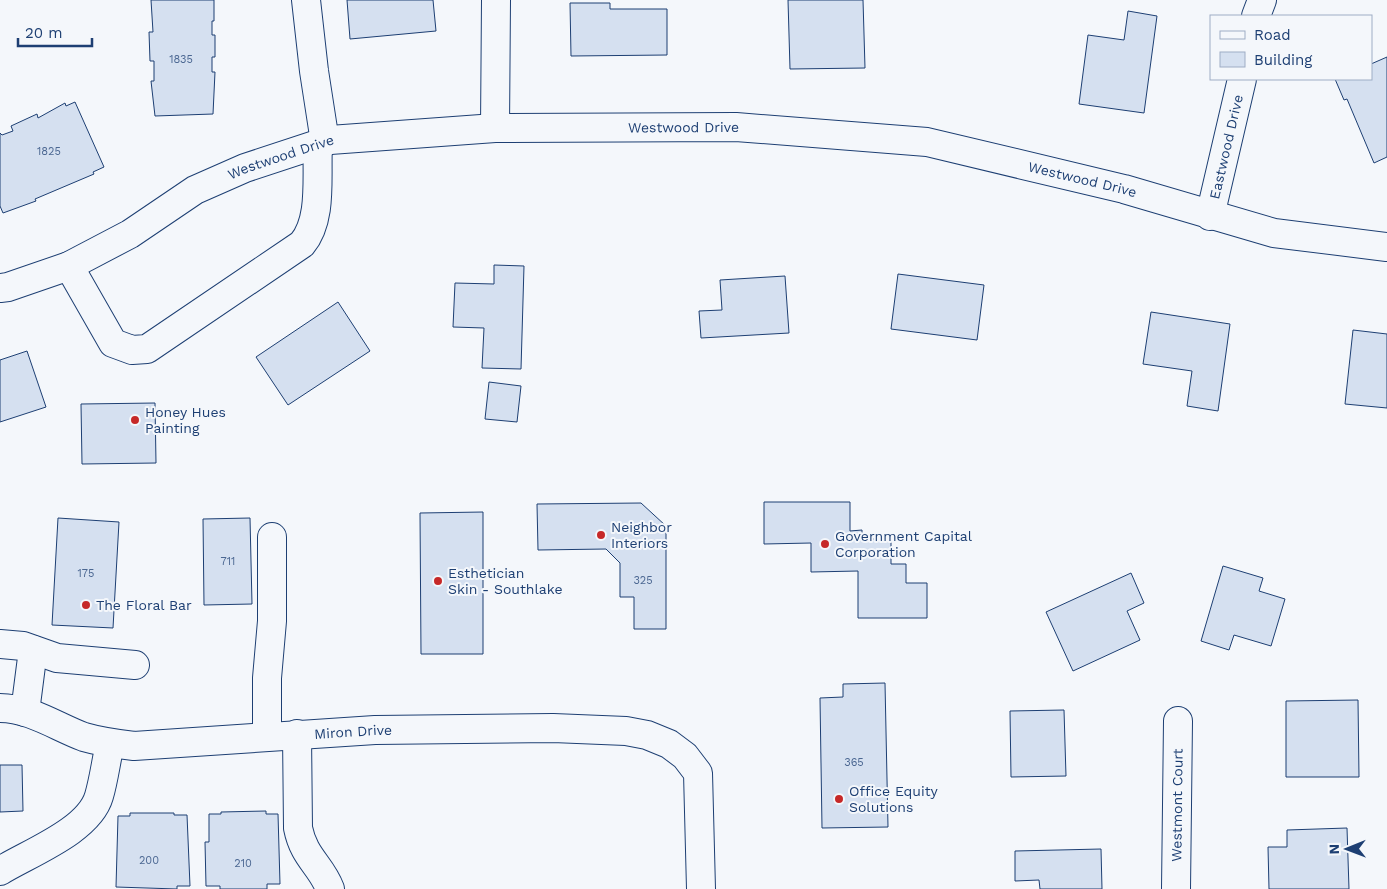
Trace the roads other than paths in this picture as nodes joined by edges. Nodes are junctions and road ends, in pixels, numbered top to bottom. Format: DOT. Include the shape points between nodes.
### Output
graph roads {
  1 [pos="306,0"];
  2 [pos="496,0"];
  3 [pos="1262,0"];
  4 [pos="1256,15"];
  5 [pos="1242,80"];
  6 [pos="495,128"];
  7 [pos="322,143"];
  8 [pos="1210,216"];
  9 [pos="1387,247"];
  10 [pos="70,266"];
  11 [pos="0,288"];
  12 [pos="272,537"];
  13 [pos="0,644"];
  14 [pos="33,650"];
  15 [pos="135,665"];
  16 [pos="13,710"];
  17 [pos="1178,722"];
  18 [pos="297,734"];
  19 [pos="267,736"];
  20 [pos="110,744"];
  21 [pos="0,871"];
  22 [pos="330,889"];
  23 [pos="701,889"];
  24 [pos="1176,889"];
  1 -- 7 [label="street"];
  2 -- 6 [label="street"];
  3 -- 4 [label="street"];
  5 -- 8 [label="street, Eastwood Drive"];
  6 -- 7 [label="street, Westwood Drive"];
  6 -- 8 [label="street, Westwood Drive" via="736,127 928,142 1124,189"];
  7 -- 10 [label="street, Westwood Drive" via="244,168 195,190 130,234"];
  7 -- 10 [label="street" via="314,217 306,240 147,349 132,350 113,343"];
  8 -- 9 [label="street, Westwood Drive" via="1274,233"];
  10 -- 11 [label="street, Westwood Drive"];
  12 -- 19 [label="street"];
  13 -- 14 [label="street"];
  14 -- 15 [label="street" via="56,658"];
  14 -- 16 [label="street"];
  16 -- 20 [label="street, Miron Drive"];
  17 -- 24 [label="street, Westmont Court"];
  18 -- 19 [label="street, Miron Drive"];
  18 -- 22 [label="street" via="298,828 307,855"];
  18 -- 23 [label="street, Miron Drive" via="553,728 647,735 669,744 685,756 698,773"];
  19 -- 20 [label="street, Miron Drive" via="168,745"];
  20 -- 21 [label="street" via="99,797 91,812 48,844"];
}
